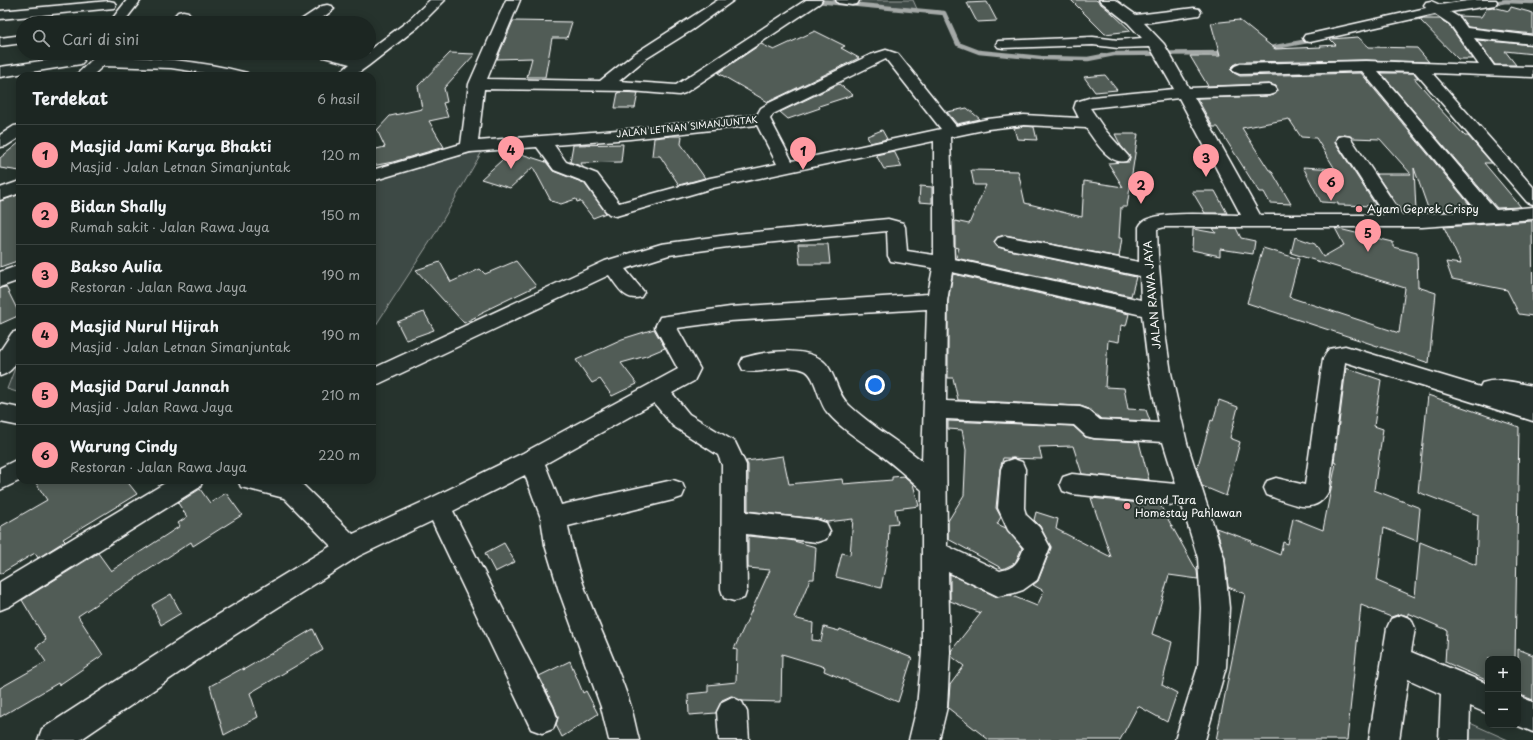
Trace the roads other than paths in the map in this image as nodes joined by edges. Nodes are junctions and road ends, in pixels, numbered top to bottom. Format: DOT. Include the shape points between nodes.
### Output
graph roads {
  1 [pos="134,0"];
  2 [pos="438,0"];
  3 [pos="513,0"];
  4 [pos="727,0"];
  5 [pos="1106,0"];
  6 [pos="1424,0"];
  7 [pos="814,1"];
  8 [pos="1490,2"];
  9 [pos="109,5"];
  10 [pos="327,9"];
  11 [pos="1194,12"];
  12 [pos="1444,12"];
  13 [pos="0,15"];
  14 [pos="121,16"];
  15 [pos="316,16"];
  16 [pos="1132,20"];
  17 [pos="1463,32"];
  18 [pos="1310,38"];
  19 [pos="16,40"];
  20 [pos="1533,40"];
  21 [pos="0,42"];
  22 [pos="1003,44"];
  23 [pos="1160,50"];
  24 [pos="376,53"];
  25 [pos="95,60"];
  26 [pos="158,60"];
  27 [pos="352,60"];
  28 [pos="367,60"];
  29 [pos="76,61"];
  30 [pos="363,63"];
  31 [pos="1366,66"];
  32 [pos="1419,68"];
  33 [pos="1240,69"];
  34 [pos="1490,71"];
  35 [pos="0,72"];
  36 [pos="86,72"];
  37 [pos="229,72"];
  38 [pos="350,72"];
  39 [pos="1533,72"];
  40 [pos="477,84"];
  41 [pos="605,85"];
  42 [pos="1269,90"];
  43 [pos="1184,93"];
  44 [pos="762,119"];
  45 [pos="1090,123"];
  46 [pos="16,132"];
  47 [pos="947,133"];
  48 [pos="542,141"];
  49 [pos="1344,141"];
  50 [pos="0,142"];
  51 [pos="469,147"];
  52 [pos="1120,157"];
  53 [pos="787,167"];
  54 [pos="376,175"];
  55 [pos="16,188"];
  56 [pos="0,194"];
  57 [pos="1533,198"];
  58 [pos="1533,213"];
  59 [pos="1491,216"];
  60 [pos="1253,220"];
  61 [pos="1397,221"];
  62 [pos="1005,242"];
  63 [pos="944,263"];
  64 [pos="612,266"];
  65 [pos="1149,271"];
  66 [pos="16,274"];
  67 [pos="0,280"];
  68 [pos="634,292"];
  69 [pos="937,301"];
  70 [pos="1152,310"];
  71 [pos="16,344"];
  72 [pos="751,364"];
  73 [pos="0,368"];
  74 [pos="376,377"];
  75 [pos="657,390"];
  76 [pos="1533,395"];
  77 [pos="1485,397"];
  78 [pos="934,410"];
  79 [pos="1533,412"];
  80 [pos="0,413"];
  81 [pos="16,417"];
  82 [pos="1172,433"];
  83 [pos="531,460"];
  84 [pos="1013,469"];
  85 [pos="16,470"];
  86 [pos="0,480"];
  87 [pos="184,484"];
  88 [pos="1072,484"];
  89 [pos="294,485"];
  90 [pos="934,486"];
  91 [pos="1276,488"];
  92 [pos="673,490"];
  93 [pos="1190,496"];
  94 [pos="438,507"];
  95 [pos="554,518"];
  96 [pos="732,522"];
  97 [pos="817,531"];
  98 [pos="350,548"];
  99 [pos="934,552"];
  100 [pos="734,589"];
  101 [pos="0,597"];
  102 [pos="1401,628"];
  103 [pos="1396,660"];
  104 [pos="1456,686"];
  105 [pos="1485,698"];
  106 [pos="1521,712"];
  107 [pos="1533,717"];
  108 [pos="542,718"];
  109 [pos="53,740"];
  110 [pos="624,740"];
  111 [pos="924,740"];
  112 [pos="1190,740"];
  113 [pos="1384,740"];
  114 [pos="1454,740"];
  1 -- 14 [label="street"];
  2 -- 24 [label="street" via="413,24"];
  3 -- 40 [label="street"];
  4 -- 41 [label="street" via="639,57"];
  5 -- 16 [label="street"];
  6 -- 12 [label="street"];
  7 -- 41 [label="street" via="679,90"];
  8 -- 12 [label="street"];
  9 -- 13 [label="street"];
  10 -- 15 [label="street"];
  11 -- 16 [label="street"];
  12 -- 17 [label="street"];
  12 -- 18 [label="street"];
  16 -- 23 [label="street"];
  17 -- 20 [label="street"];
  17 -- 34 [label="street"];
  19 -- 21 [label="street"];
  22 -- 23 [label="street" via="1093,41"];
  23 -- 43 [label="street"];
  25 -- 36 [label="street"];
  26 -- 37 [label="street"];
  27 -- 30 [label="street"];
  28 -- 30 [label="street"];
  29 -- 35 [label="street"];
  30 -- 38 [label="street"];
  31 -- 32 [label="street"];
  31 -- 33 [label="street"];
  31 -- 59 [label="street"];
  32 -- 34 [label="street"];
  32 -- 57 [label="street"];
  34 -- 39 [label="street"];
  40 -- 41 [label="street"];
  40 -- 51 [label="street"];
  42 -- 43 [label="street"];
  43 -- 45 [label="street" via="1085,103 1082,108"];
  43 -- 60 [label="street"];
  44 -- 47 [label="street, JALAN LETNAN SIMANJUNTAK" via="767,111 775,106 888,54 893,57"];
  44 -- 48 [label="street, JALAN LETNAN SIMANJUNTAK"];
  44 -- 53 [label="street"];
  45 -- 47 [label="street" via="1006,121"];
  45 -- 52 [label="street"];
  46 -- 50 [label="street"];
  47 -- 53 [label="street"];
  47 -- 63 [label="street"];
  48 -- 51 [label="street, JALAN LETNAN SIMANJUNTAK"];
  48 -- 53 [label="street" via="560,166 592,178 616,210 710,183"];
  49 -- 61 [label="street" via="1359,168"];
  51 -- 54 [label="street, JALAN LETNAN SIMANJUNTAK"];
  55 -- 56 [label="street"];
  58 -- 59 [label="street, JALAN RAWA JAYA"];
  59 -- 61 [label="street, JALAN RAWA JAYA"];
  60 -- 61 [label="street, JALAN RAWA JAYA"];
  60 -- 65 [label="street, JALAN RAWA JAYA" via="1154,223 1148,227"];
  62 -- 65 [label="street"];
  63 -- 64 [label="street" via="898,256 896,227 888,225 668,249"];
  63 -- 69 [label="street"];
  63 -- 70 [label="street"];
  64 -- 68 [label="street"];
  64 -- 74 [label="street"];
  65 -- 70 [label="street, JALAN RAWA JAYA"];
  66 -- 67 [label="street"];
  69 -- 75 [label="street" via="669,321 666,327 689,369 686,375"];
  69 -- 78 [label="street"];
  70 -- 82 [label="street, JALAN RAWA JAYA" via="1160,373"];
  71 -- 73 [label="street"];
  72 -- 90 [label="street" via="799,360 815,365 833,403 855,425 900,456"];
  75 -- 83 [label="street"];
  75 -- 96 [label="street" via="681,420 727,450 734,465"];
  76 -- 77 [label="street" via="1490,389"];
  77 -- 79 [label="street"];
  77 -- 91 [label="street" via="1345,354 1337,355 1334,359 1317,490 1312,496 1301,496"];
  78 -- 82 [label="street" via="1080,416 1094,429"];
  78 -- 90 [label="street"];
  80 -- 81 [label="street"];
  82 -- 93 [label="street, JALAN RAWA JAYA"];
  83 -- 94 [label="street"];
  83 -- 95 [label="street"];
  84 -- 99 [label="street" via="1011,508 1017,522 1030,535 1037,547 1028,571 1014,580 998,584"];
  85 -- 86 [label="street"];
  87 -- 101 [label="street"];
  88 -- 93 [label="street"];
  89 -- 98 [label="street"];
  90 -- 99 [label="street"];
  92 -- 95 [label="street"];
  93 -- 112 [label="street, JALAN RAWA JAYA" via="1211,558 1215,608 1212,666"];
  94 -- 98 [label="street"];
  94 -- 108 [label="street"];
  95 -- 110 [label="street" via="558,545 572,592 616,707"];
  96 -- 97 [label="street"];
  96 -- 100 [label="street"];
  98 -- 109 [label="street" via="223,627"];
  99 -- 111 [label="street" via="936,652 932,707"];
  102 -- 103 [label="street"];
  103 -- 104 [label="street"];
  103 -- 113 [label="street"];
  104 -- 105 [label="street"];
  104 -- 114 [label="street"];
  106 -- 107 [label="street"];
}
